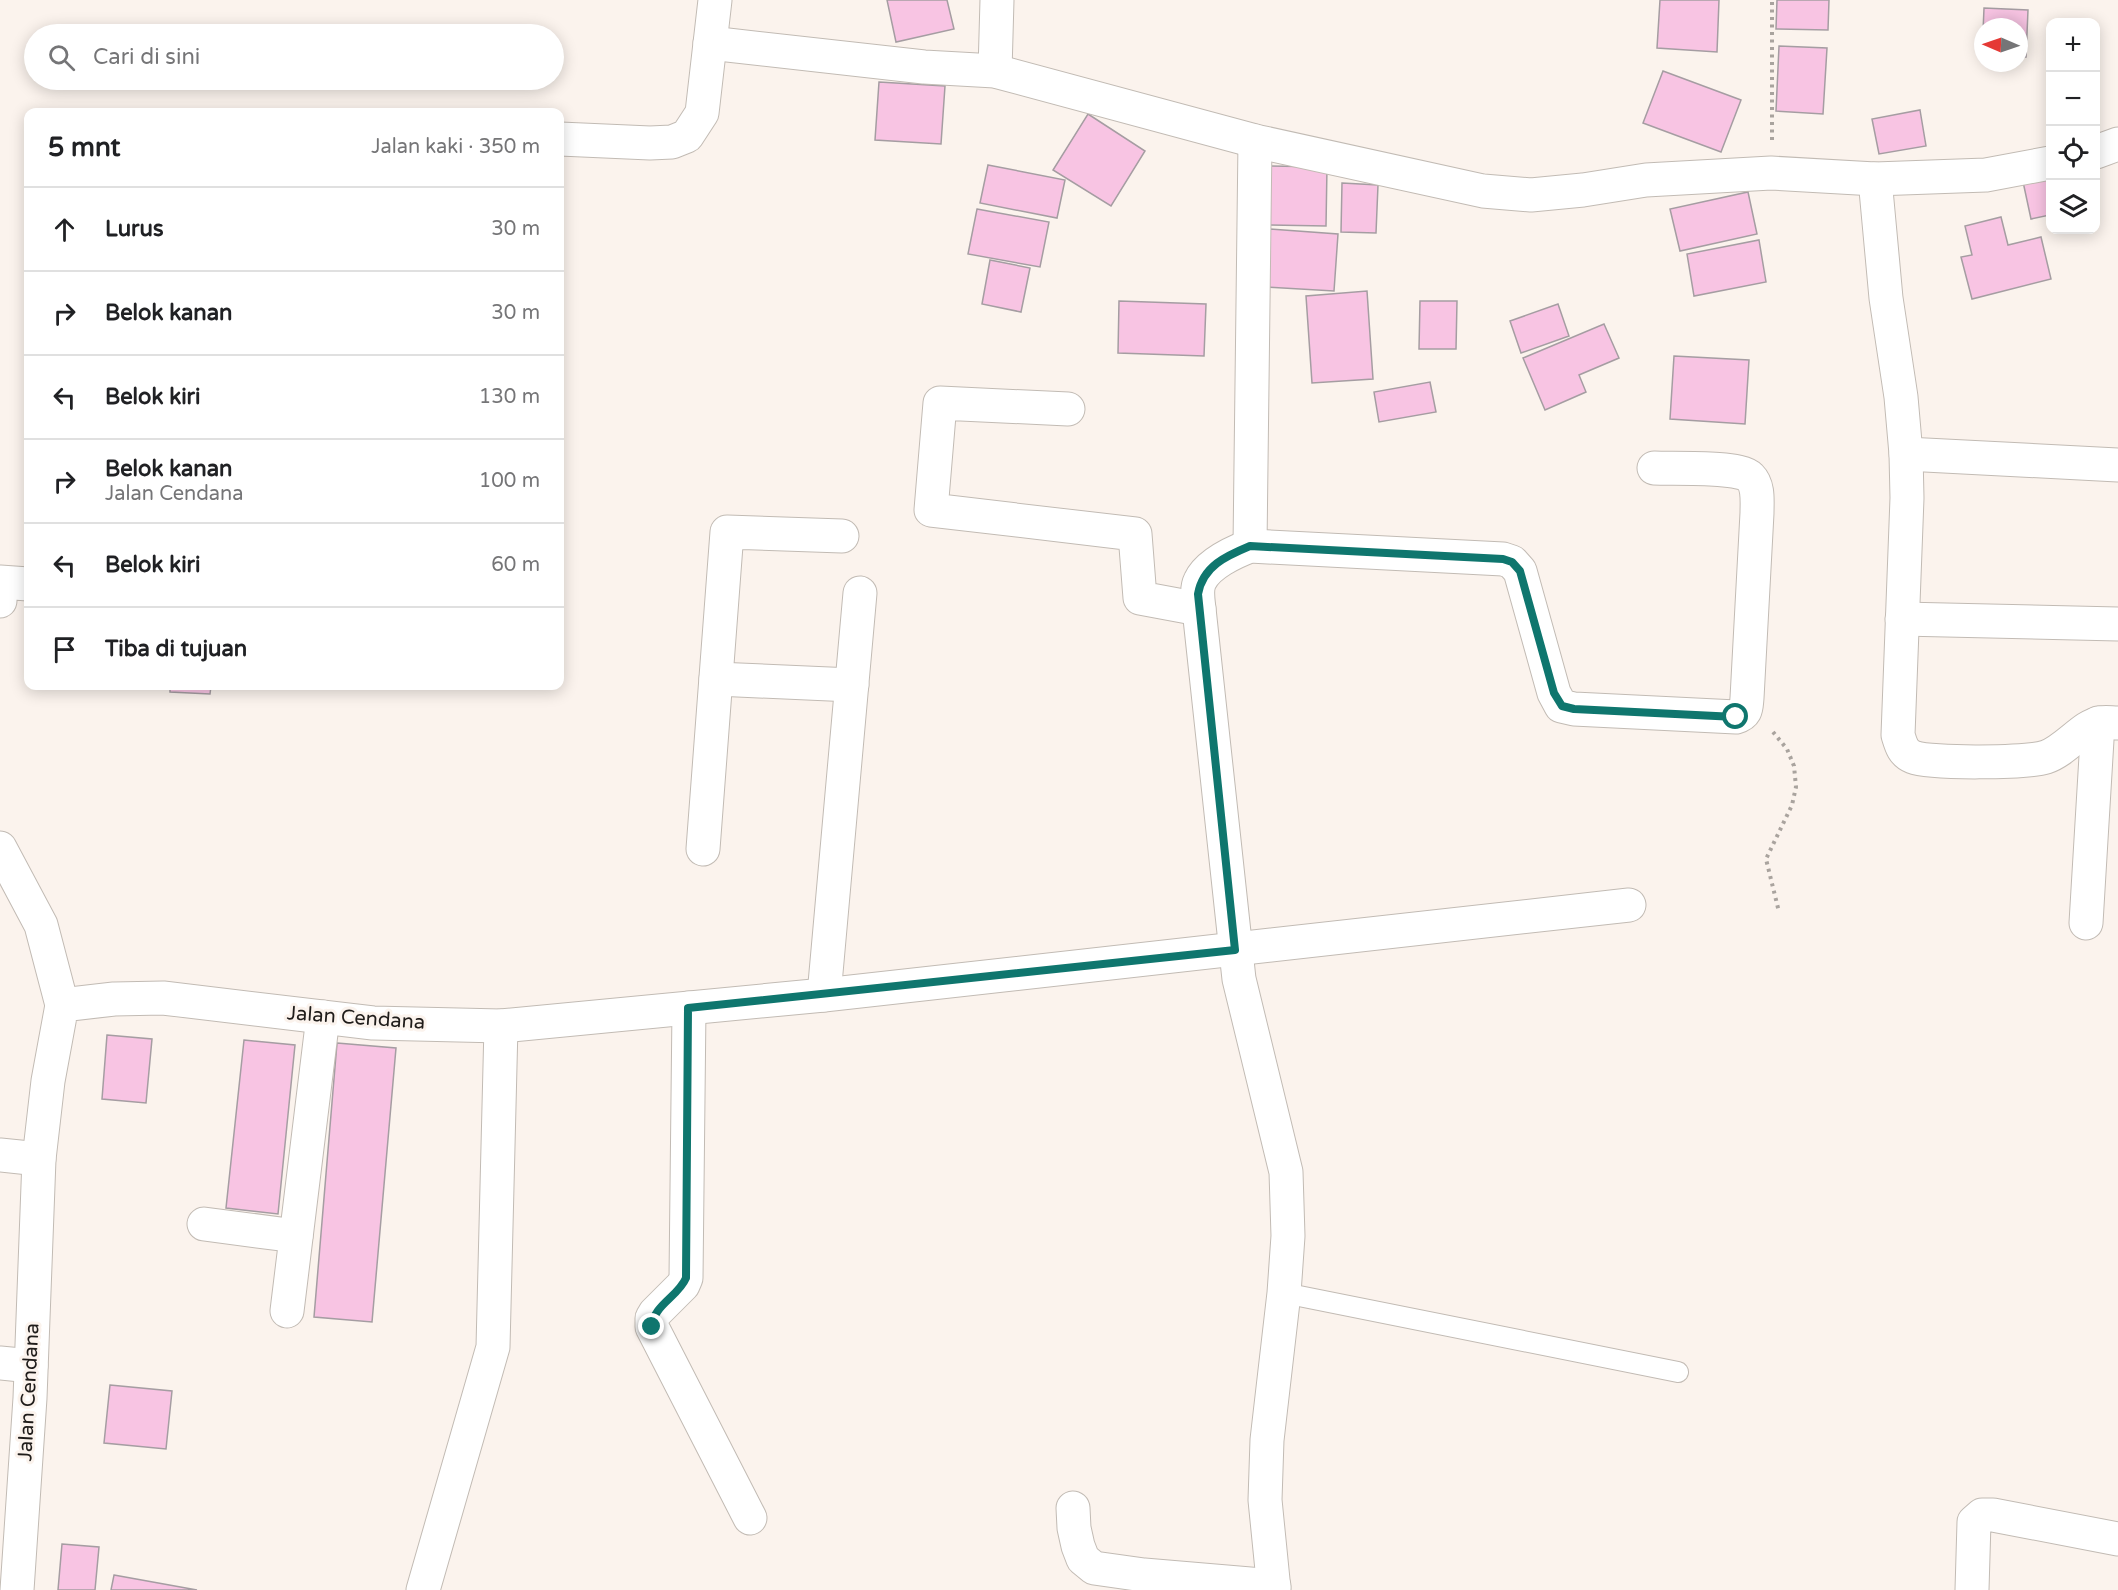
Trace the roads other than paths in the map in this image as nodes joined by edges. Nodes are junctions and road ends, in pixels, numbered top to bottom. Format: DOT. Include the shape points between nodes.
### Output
graph roads {
  1 [pos="715,0"];
  2 [pos="997,0"];
  3 [pos="710,43"];
  4 [pos="994,71"];
  5 [pos="564,139"];
  6 [pos="1255,141"];
  7 [pos="2118,144"];
  8 [pos="2100,151"];
  9 [pos="2046,164"];
  10 [pos="1875,179"];
  11 [pos="1068,409"];
  12 [pos="1906,454"];
  13 [pos="2118,465"];
  14 [pos="1654,468"];
  15 [pos="842,536"];
  16 [pos="1250,546"];
  17 [pos="24,584"];
  18 [pos="860,593"];
  19 [pos="0,601"];
  20 [pos="1199,609"];
  21 [pos="1902,620"];
  22 [pos="2118,624"];
  23 [pos="716,679"];
  24 [pos="852,685"];
  25 [pos="2108,723"];
  26 [pos="0,848"];
  27 [pos="703,849"];
  28 [pos="1629,905"];
  29 [pos="2086,923"];
  30 [pos="1235,950"];
  31 [pos="824,995"];
  32 [pos="62,1005"];
  33 [pos="688,1008"];
  34 [pos="323,1017"];
  35 [pos="501,1026"];
  36 [pos="0,1155"];
  37 [pos="39,1159"];
  38 [pos="204,1224"];
  39 [pos="296,1236"];
  40 [pos="1284,1293"];
  41 [pos="287,1311"];
  42 [pos="16,1364"];
  43 [pos="1678,1372"];
  44 [pos="1073,1508"];
  45 [pos="750,1518"];
  46 [pos="2118,1539"];
  47 [pos="1274,1588"];
  48 [pos="17,1590"];
  49 [pos="423,1590"];
  50 [pos="1972,1590"];
  1 -- 3 [label="street"];
  2 -- 4 [label="street"];
  3 -- 4 [label="street"];
  3 -- 5 [label="street" via="702,113 687,136 672,142 650,143"];
  4 -- 6 [label="street"];
  6 -- 10 [label="street" via="1483,191 1531,195 1646,180 1772,173"];
  6 -- 16 [label="street"];
  7 -- 8 [label="street"];
  9 -- 10 [label="street" via="1986,176"];
  10 -- 12 [label="street"];
  11 -- 20 [label="street" via="940,403 931,510 1135,534 1140,598"];
  12 -- 13 [label="street"];
  12 -- 21 [label="street"];
  14 -- 16 [label="street" via="1736,471 1749,475 1755,484 1757,513 1743,715 1562,706 1554,693 1520,571 1512,562"];
  15 -- 23 [label="street" via="727,532"];
  16 -- 20 [label="street" via="1222,559 1200,580"];
  17 -- 19 [label="street" via="0,582"];
  18 -- 24 [label="street"];
  20 -- 30 [label="street"];
  21 -- 22 [label="street"];
  21 -- 25 [label="street" via="1898,735 1903,749 1911,756 1927,760 2045,758"];
  23 -- 24 [label="street"];
  23 -- 27 [label="street"];
  24 -- 31 [label="street"];
  25 -- 29 [label="street"];
  26 -- 32 [label="street" via="41,925"];
  28 -- 30 [label="street, Jalan Cendana"];
  30 -- 31 [label="street, Jalan Cendana"];
  30 -- 40 [label="street" via="1286,1172 1288,1236"];
  31 -- 33 [label="street, Jalan Cendana"];
  32 -- 34 [label="street, Jalan Cendana" via="163,998"];
  32 -- 37 [label="street, Jalan Cendana"];
  33 -- 35 [label="street, Jalan Cendana"];
  33 -- 45 [label="street" via="686,1278 655,1313 652,1327"];
  34 -- 35 [label="street, Jalan Cendana" via="373,1023"];
  34 -- 39 [label="street"];
  35 -- 49 [label="street" via="493,1347"];
  36 -- 37 [label="street"];
  37 -- 42 [label="street, Jalan Cendana"];
  38 -- 39 [label="street"];
  39 -- 41 [label="street"];
  40 -- 43 [label="lane"];
  40 -- 47 [label="street" via="1266,1464 1265,1500"];
  42 -- 48 [label="street, Jalan Cendana"];
  44 -- 47 [label="street" via="1078,1546 1083,1559 1094,1568"];
  46 -- 50 [label="street" via="1982,1515 1973,1528"];
}
